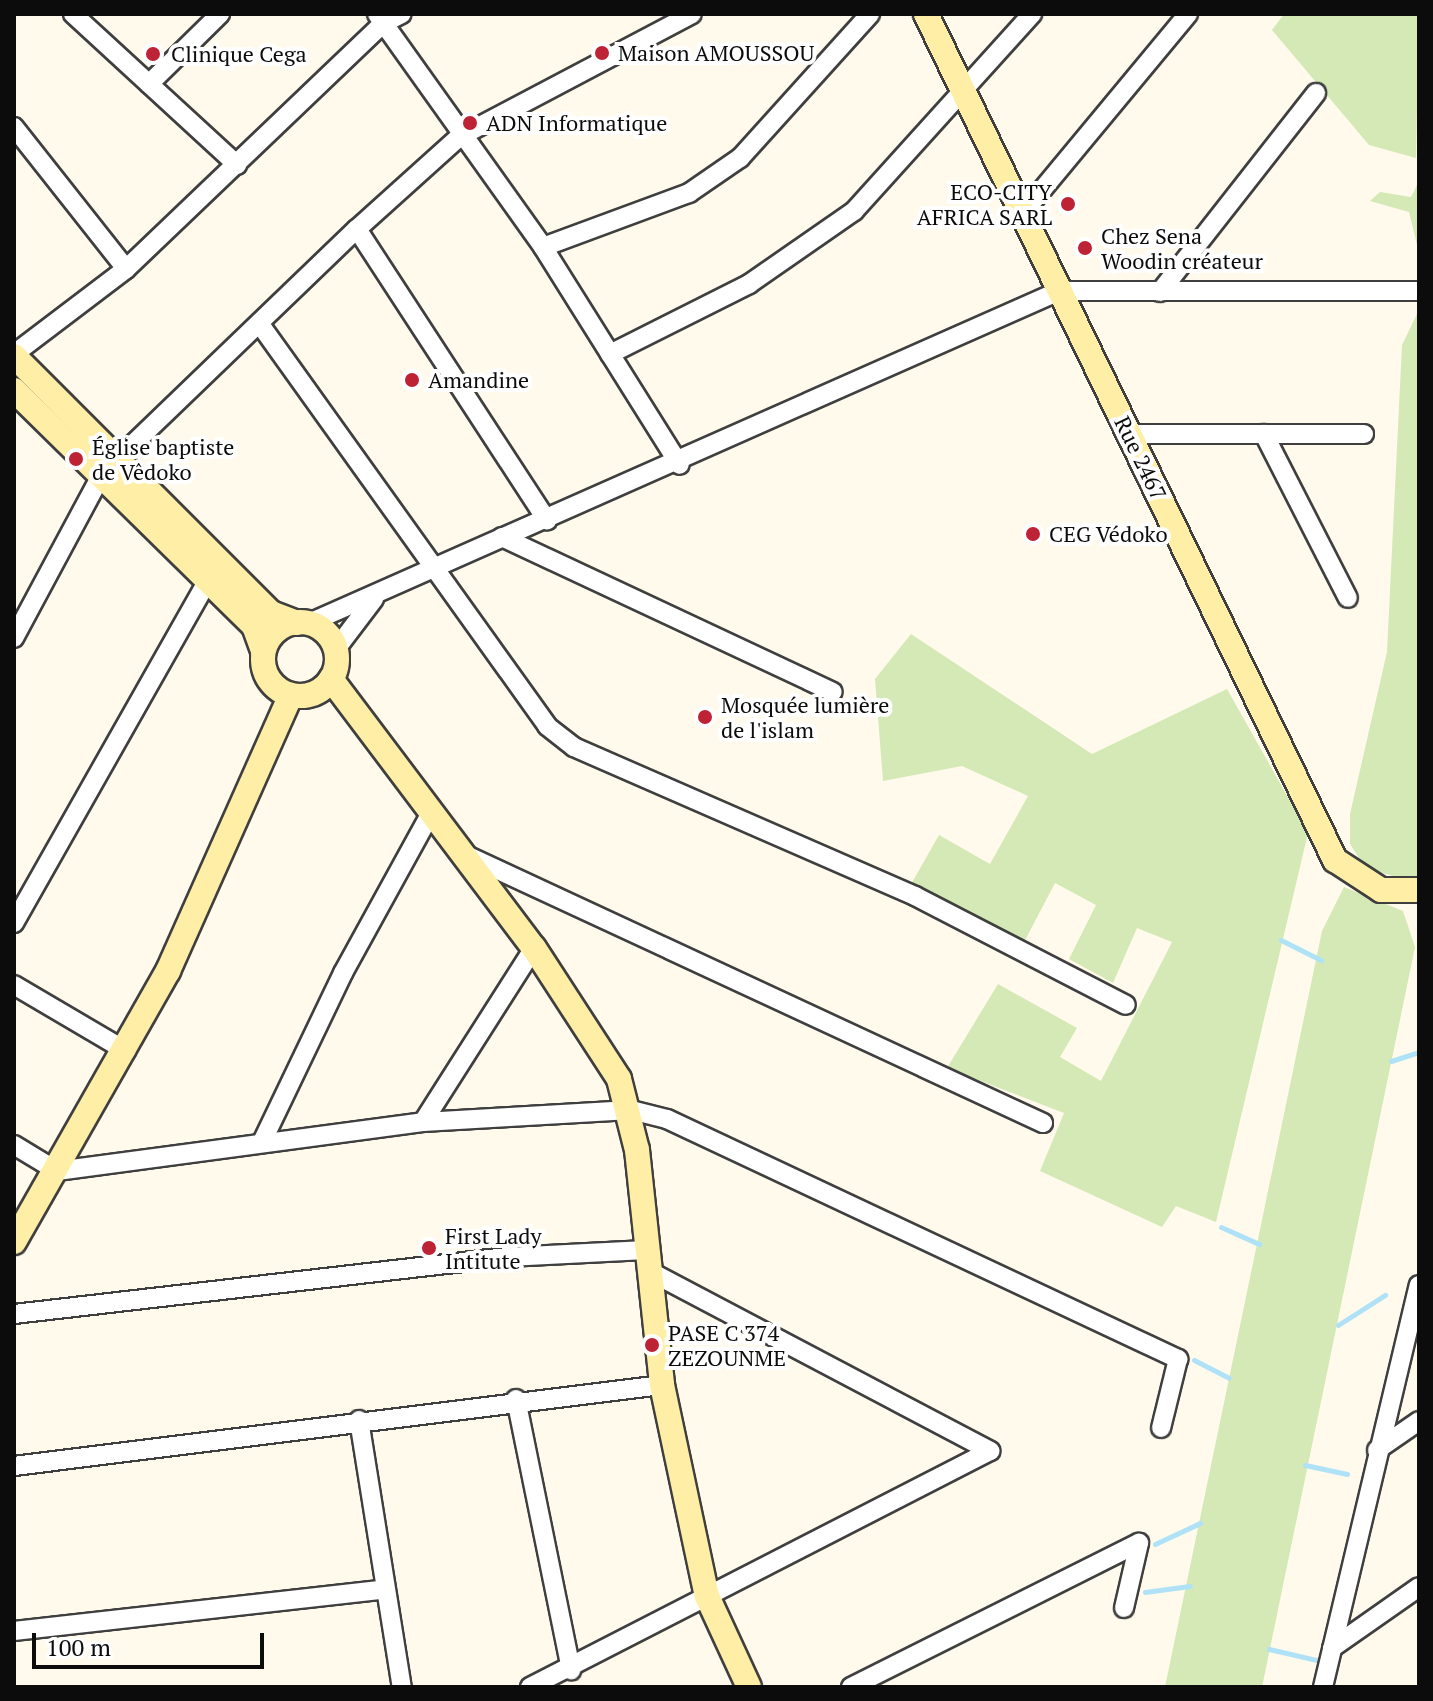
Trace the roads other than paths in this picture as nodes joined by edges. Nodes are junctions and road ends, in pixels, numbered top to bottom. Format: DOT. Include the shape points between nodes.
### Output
graph roads {
  1 [pos="73,14"];
  2 [pos="220,14"];
  3 [pos="402,14"];
  4 [pos="692,14"];
  5 [pos="870,14"];
  6 [pos="926,14"];
  7 [pos="1032,14"];
  8 [pos="1188,14"];
  9 [pos="380,19"];
  10 [pos="149,84"];
  11 [pos="1316,93"];
  12 [pos="962,97"];
  13 [pos="14,127"];
  14 [pos="459,137"];
  15 [pos="237,165"];
  16 [pos="1022,214"];
  17 [pos="357,229"];
  18 [pos="543,247"];
  19 [pos="126,269"];
  20 [pos="1059,291"];
  21 [pos="1419,291"];
  22 [pos="1160,292"];
  23 [pos="259,323"];
  24 [pos="610,354"];
  25 [pos="14,355"];
  26 [pos="14,390"];
  27 [pos="1130,434"];
  28 [pos="1264,434"];
  29 [pos="1364,434"];
  30 [pos="680,465"];
  31 [pos="111,466"];
  32 [pos="547,520"];
  33 [pos="502,537"];
  34 [pos="438,571"];
  35 [pos="209,579"];
  36 [pos="375,597"];
  37 [pos="1348,598"];
  38 [pos="302,624"];
  39 [pos="14,638"];
  40 [pos="336,649"];
  41 [pos="263,651"];
  42 [pos="331,679"];
  43 [pos="833,692"];
  44 [pos="294,693"];
  45 [pos="376,741"];
  46 [pos="432,811"];
  47 [pos="468,856"];
  48 [pos="1419,890"];
  49 [pos="14,923"];
  50 [pos="534,948"];
  51 [pos="14,985"];
  52 [pos="1126,1005"];
  53 [pos="126,1051"];
  54 [pos="631,1110"];
  55 [pos="423,1122"];
  56 [pos="1043,1123"];
  57 [pos="263,1140"];
  58 [pos="14,1145"];
  59 [pos="57,1171"];
  60 [pos="14,1242"];
  61 [pos="648,1260"];
  62 [pos="1419,1285"];
  63 [pos="14,1314"];
  64 [pos="662,1385"];
  65 [pos="516,1399"];
  66 [pos="359,1420"];
  67 [pos="1419,1421"];
  68 [pos="1161,1428"];
  69 [pos="1377,1450"];
  70 [pos="14,1466"];
  71 [pos="1419,1587"];
  72 [pos="382,1590"];
  73 [pos="707,1596"];
  74 [pos="1124,1608"];
  75 [pos="14,1631"];
  76 [pos="1332,1648"];
  77 [pos="571,1670"];
  78 [pos="402,1687"];
  79 [pos="530,1687"];
  80 [pos="749,1687"];
  81 [pos="851,1687"];
  82 [pos="1323,1687"];
  1 -- 10 [label="street"];
  2 -- 10 [label="street"];
  3 -- 9 [label="street"];
  4 -- 14 [label="street"];
  5 -- 18 [label="street" via="740,158 689,193"];
  6 -- 12 [label="street, Rue 2467"];
  7 -- 12 [label="street"];
  8 -- 16 [label="street"];
  9 -- 14 [label="street"];
  9 -- 15 [label="street"];
  10 -- 15 [label="street"];
  11 -- 22 [label="street"];
  12 -- 16 [label="street, Rue 2467"];
  12 -- 24 [label="street" via="885,182 791,259"];
  13 -- 19 [label="street"];
  14 -- 17 [label="street"];
  14 -- 18 [label="street"];
  15 -- 19 [label="street"];
  16 -- 20 [label="street, Rue 2467"];
  17 -- 23 [label="street"];
  17 -- 32 [label="street"];
  18 -- 24 [label="street"];
  19 -- 25 [label="street"];
  20 -- 22 [label="street"];
  20 -- 27 [label="street, Rue 2467"];
  20 -- 30 [label="street"];
  21 -- 22 [label="street"];
  23 -- 31 [label="street"];
  23 -- 34 [label="street"];
  24 -- 30 [label="street"];
  25 -- 31 [label="street"];
  26 -- 31 [label="street"];
  27 -- 28 [label="street"];
  27 -- 48 [label="street, Rue 2467" via="1335,860 1381,890"];
  28 -- 29 [label="street"];
  28 -- 37 [label="street"];
  30 -- 32 [label="street"];
  31 -- 35 [label="street"];
  31 -- 38 [label="street" via="271,613"];
  31 -- 39 [label="street"];
  32 -- 33 [label="street"];
  33 -- 34 [label="street"];
  33 -- 43 [label="street"];
  34 -- 36 [label="street"];
  34 -- 52 [label="street" via="547,726 574,747 915,896"];
  35 -- 41 [label="street" via="254,626"];
  35 -- 49 [label="street"];
  36 -- 38 [label="street"];
  36 -- 40 [label="street"];
  38 -- 40 [label="street"];
  38 -- 41 [label="street" via="275,633"];
  40 -- 42 [label="street"];
  41 -- 44 [label="street"];
  42 -- 44 [label="street"];
  42 -- 45 [label="street"];
  44 -- 45 [label="street"];
  44 -- 53 [label="street" via="273,728 202,900"];
  45 -- 46 [label="street"];
  46 -- 47 [label="street"];
  46 -- 57 [label="street" via="343,973"];
  47 -- 50 [label="street"];
  47 -- 56 [label="street"];
  50 -- 54 [label="street" via="606,1052"];
  50 -- 55 [label="street"];
  51 -- 53 [label="street"];
  53 -- 59 [label="street"];
  54 -- 55 [label="street"];
  54 -- 61 [label="street"];
  54 -- 68 [label="street" via="667,1119 1178,1359"];
  55 -- 57 [label="street"];
  57 -- 59 [label="street"];
  58 -- 59 [label="street"];
  59 -- 60 [label="street"];
  61 -- 63 [label="street" via="507,1257"];
  61 -- 64 [label="street"];
  61 -- 73 [label="street" via="990,1451"];
  62 -- 69 [label="street"];
  64 -- 65 [label="street"];
  64 -- 73 [label="street"];
  65 -- 66 [label="street"];
  65 -- 77 [label="street"];
  66 -- 70 [label="street"];
  66 -- 72 [label="street"];
  67 -- 69 [label="street"];
  69 -- 76 [label="street"];
  71 -- 76 [label="street"];
  72 -- 75 [label="street"];
  72 -- 78 [label="street"];
  73 -- 77 [label="street"];
  73 -- 80 [label="street"];
  74 -- 81 [label="street" via="1139,1543"];
  76 -- 82 [label="street"];
  77 -- 79 [label="street"];
}
